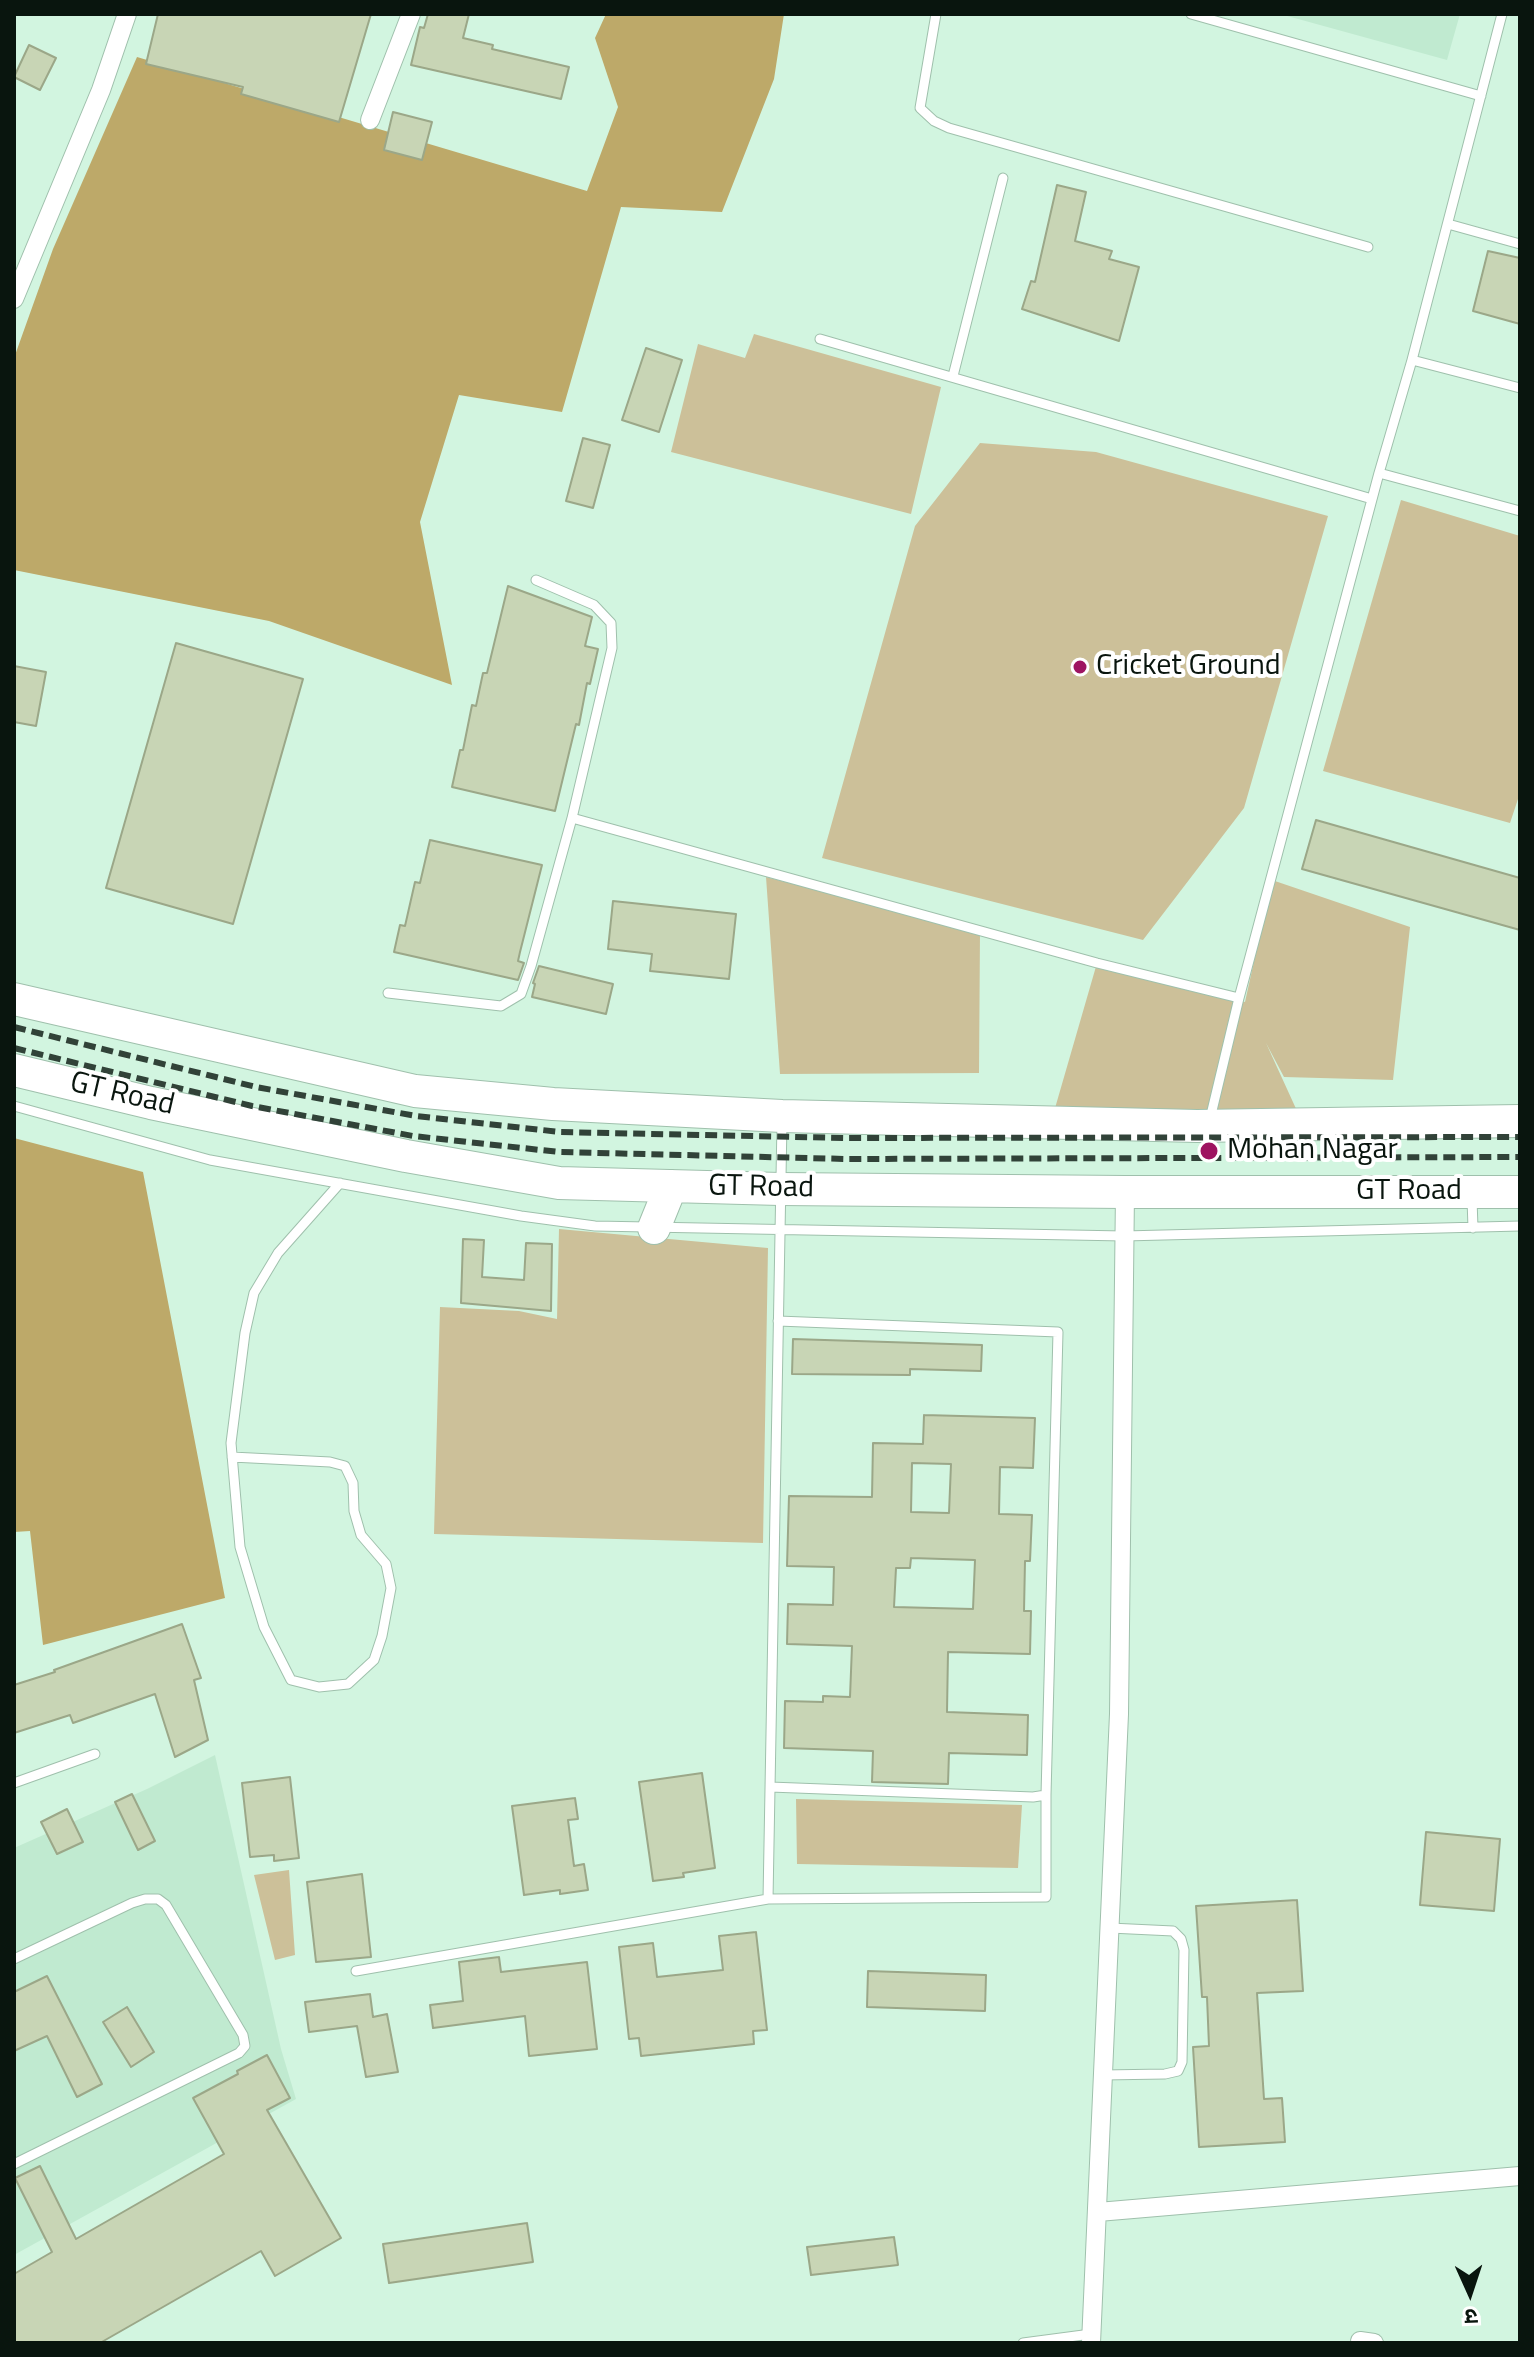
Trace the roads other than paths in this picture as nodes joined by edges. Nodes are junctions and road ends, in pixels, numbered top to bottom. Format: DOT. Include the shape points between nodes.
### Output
graph roads {
  1 [pos="127,14"];
  2 [pos="411,14"];
  3 [pos="936,14"];
  4 [pos="1191,14"];
  5 [pos="1502,14"];
  6 [pos="1481,96"];
  7 [pos="370,120"];
  8 [pos="1003,178"];
  9 [pos="1448,224"];
  10 [pos="1520,244"];
  11 [pos="1368,247"];
  12 [pos="14,299"];
  13 [pos="820,339"];
  14 [pos="1412,360"];
  15 [pos="953,376"];
  16 [pos="1520,388"];
  17 [pos="1379,473"];
  18 [pos="1372,499"];
  19 [pos="1520,511"];
  20 [pos="536,580"];
  21 [pos="572,818"];
  22 [pos="388,993"];
  23 [pos="1239,998"];
  24 [pos="14,999"];
  25 [pos="14,1070"];
  26 [pos="14,1106"];
  27 [pos="782,1116"];
  28 [pos="1520,1121"];
  29 [pos="1208,1126"];
  30 [pos="340,1183"];
  31 [pos="671,1186"];
  32 [pos="780,1189"];
  33 [pos="1125,1192"];
  34 [pos="1472,1192"];
  35 [pos="1520,1192"];
  36 [pos="1520,1226"];
  37 [pos="654,1228"];
  38 [pos="1473,1228"];
  39 [pos="779,1231"];
  40 [pos="1124,1236"];
  41 [pos="778,1321"];
  42 [pos="232,1457"];
  43 [pos="95,1754"];
  44 [pos="14,1783"];
  45 [pos="770,1787"];
  46 [pos="1046,1795"];
  47 [pos="768,1899"];
  48 [pos="1110,1928"];
  49 [pos="14,1959"];
  50 [pos="356,1971"];
  51 [pos="1103,2075"];
  52 [pos="14,2164"];
  53 [pos="1520,2176"];
  54 [pos="1098,2212"];
  55 [pos="1091,2338"];
  56 [pos="1023,2343"];
  1 -- 12 [label="street"];
  2 -- 7 [label="street"];
  3 -- 11 [label="lane" via="920,108 934,121"];
  4 -- 6 [label="lane"];
  5 -- 6 [label="lane"];
  6 -- 9 [label="lane"];
  8 -- 15 [label="lane"];
  9 -- 10 [label="lane"];
  9 -- 14 [label="lane"];
  13 -- 15 [label="lane"];
  14 -- 16 [label="lane"];
  14 -- 17 [label="lane"];
  15 -- 18 [label="lane"];
  17 -- 18 [label="lane"];
  17 -- 19 [label="lane"];
  18 -- 23 [label="lane"];
  20 -- 21 [label="lane" via="594,605 611,623 612,648"];
  21 -- 22 [label="lane" via="521,994 501,1006"];
  21 -- 23 [label="lane"];
  23 -- 29 [label="lane"];
  24 -- 27 [label="highway" via="415,1091"];
  25 -- 31 [label="highway, GT Road" via="406,1156 559,1183"];
  26 -- 30 [label="lane" via="210,1160"];
  27 -- 29 [label="highway"];
  27 -- 32 [label="lane"];
  28 -- 29 [label="highway"];
  30 -- 37 [label="lane" via="521,1216"];
  30 -- 42 [label="lane" via="278,1253 254,1293"];
  31 -- 32 [label="highway, GT Road"];
  31 -- 37 [label="highway"];
  32 -- 33 [label="highway, GT Road"];
  32 -- 39 [label="lane"];
  33 -- 34 [label="highway, GT Road"];
  33 -- 40 [label="street"];
  34 -- 35 [label="highway, GT Road"];
  34 -- 38 [label="lane"];
  36 -- 38 [label="lane"];
  37 -- 39 [label="lane"];
  38 -- 40 [label="lane"];
  39 -- 40 [label="lane"];
  39 -- 41 [label="lane"];
  40 -- 48 [label="street" via="1119,1714"];
  41 -- 45 [label="lane"];
  41 -- 46 [label="lane" via="1058,1332"];
  42 -- 42 [label="lane" via="240,1547 264,1627 291,1680 319,1687 348,1684 374,1660 391,1588 386,1564 361,1535 345,1466"];
  43 -- 44 [label="lane"];
  45 -- 46 [label="lane"];
  45 -- 47 [label="lane"];
  46 -- 47 [label="lane" via="1046,1897"];
  47 -- 50 [label="lane"];
  48 -- 51 [label="street"];
  48 -- 51 [label="lane" via="1173,1931 1181,1939 1182,2062 1178,2071 1165,2074"];
  49 -- 52 [label="lane" via="132,1903 158,1899 245,2046"];
  51 -- 54 [label="street"];
  53 -- 54 [label="street"];
  54 -- 55 [label="street"];
  55 -- 56 [label="lane"];
}
